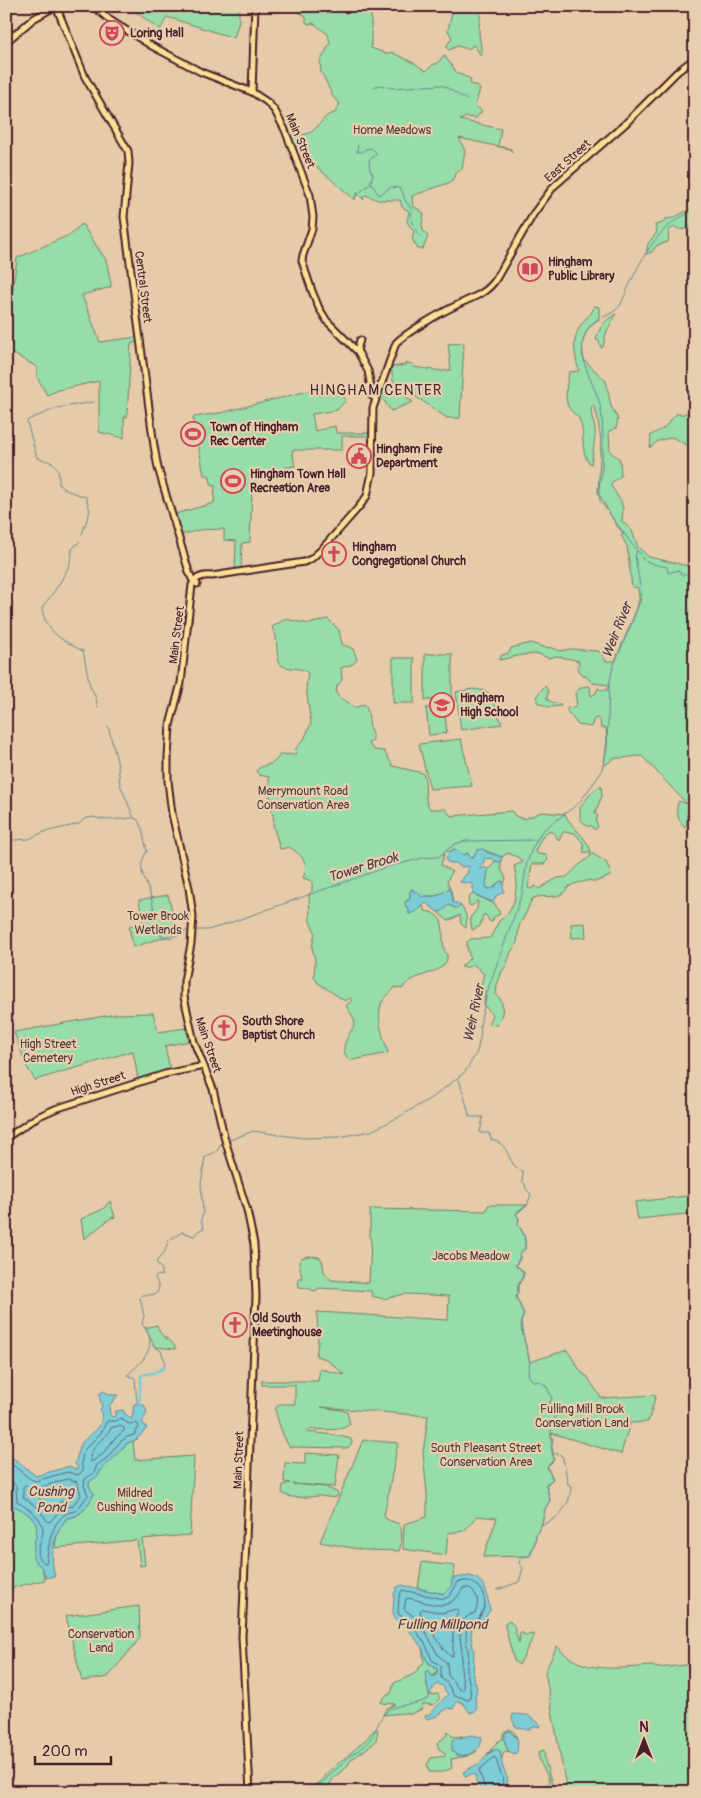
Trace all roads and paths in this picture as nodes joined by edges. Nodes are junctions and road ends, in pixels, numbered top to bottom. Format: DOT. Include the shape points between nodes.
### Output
graph roads {
  1 [pos="56,6"];
  2 [pos="93,6"];
  3 [pos="255,6"];
  4 [pos="6,42"];
  5 [pos="695,58"];
  6 [pos="252,92"];
  7 [pos="360,340"];
  8 [pos="356,350"];
  9 [pos="376,397"];
  10 [pos="195,583"];
  11 [pos="204,1066"];
  12 [pos="6,1138"];
  13 [pos="250,1792"];
  1 -- 4 [label="main road" via="33,19"];
  1 -- 10 [label="main road, Central Street" via="85,77 128,151 125,224 154,446 159,472"];
  2 -- 6 [label="main road, Main Street" via="110,20 184,64"];
  3 -- 6 [label="main road"];
  5 -- 9 [label="main road, East Street" via="554,186 534,213 494,282 478,296 451,308 394,346"];
  6 -- 8 [label="main road, Main Street" via="271,106 278,116 310,195 314,217 302,261 316,302 327,322"];
  7 -- 8 [label="main road"];
  8 -- 9 [label="main road, Main Street"];
  9 -- 10 [label="main road, Main Street" via="369,491 361,505 321,550 304,562 202,576"];
  10 -- 11 [label="main road, Main Street" via="181,683 170,725 168,773 172,814 193,916 184,997 190,1028"];
  11 -- 12 [label="main road, High Street" via="158,1076 55,1109"];
  11 -- 13 [label="main road, Main Street" via="247,1210 255,1258 242,1630"];
}
